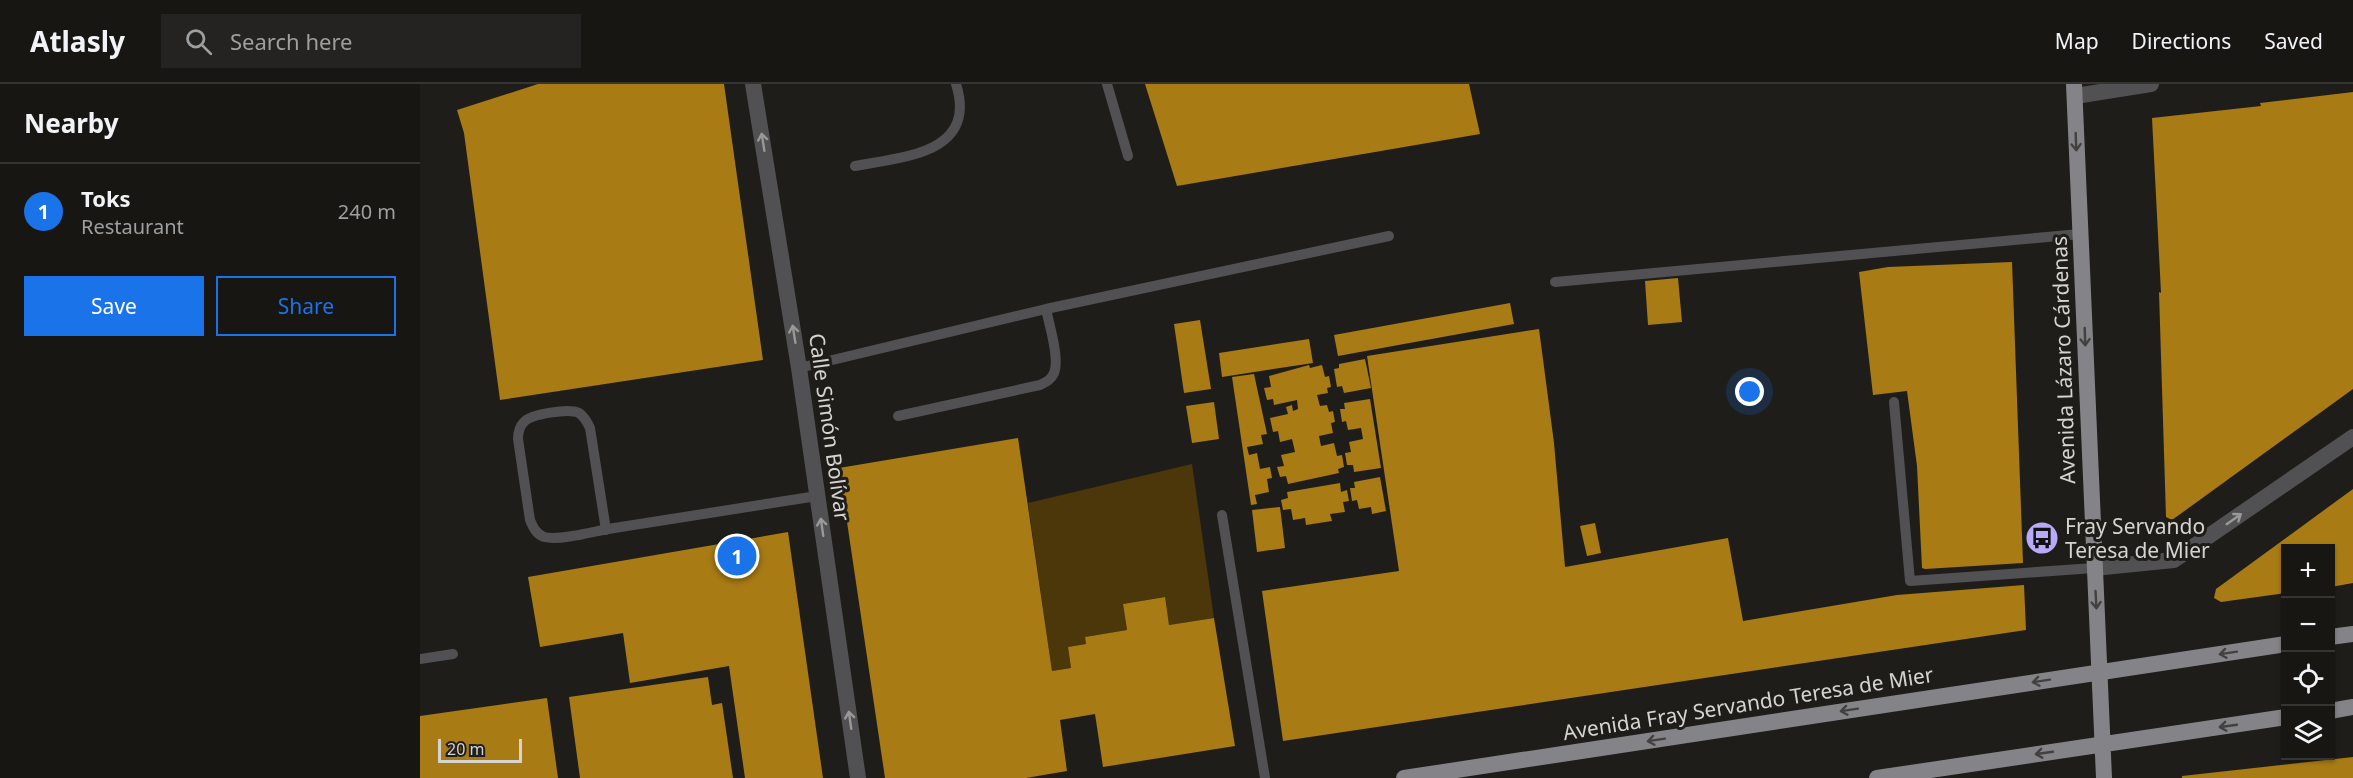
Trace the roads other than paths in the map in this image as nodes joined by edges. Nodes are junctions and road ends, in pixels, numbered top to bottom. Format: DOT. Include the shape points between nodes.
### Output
graph roads {
  1 [pos="753,84"];
  2 [pos="956,84"];
  3 [pos="1107,84"];
  4 [pos="2151,84"];
  5 [pos="2074,90"];
  6 [pos="1128,156"];
  7 [pos="855,166"];
  8 [pos="2080,234"];
  9 [pos="1389,236"];
  10 [pos="1555,282"];
  11 [pos="1046,309"];
  12 [pos="799,368"];
  13 [pos="1894,402"];
  14 [pos="898,416"];
  15 [pos="2353,437"];
  16 [pos="818,496"];
  17 [pos="1222,515"];
  18 [pos="606,530"];
  19 [pos="2094,568"];
  20 [pos="2353,633"];
  21 [pos="2335,636"];
  22 [pos="2281,645"];
  23 [pos="453,654"];
  24 [pos="420,659"];
  25 [pos="2099,672"];
  26 [pos="2353,707"];
  27 [pos="2335,710"];
  28 [pos="2281,718"];
  29 [pos="2102,744"];
  30 [pos="858,778"];
  31 [pos="1265,778"];
  32 [pos="1404,778"];
  33 [pos="1877,778"];
  34 [pos="2104,778"];
  12 -- 1 [label="street, Calle Simón Bolívar, one-way"];
  2 -- 7 [label="lane" via="959,115 948,139 922,153"];
  3 -- 6 [label="lane"];
  4 -- 5 [label="street"];
  5 -- 8 [label="main road, Avenida Lázaro Cárdenas, one-way"];
  8 -- 10 [label="lane"];
  8 -- 19 [label="main road, Avenida Lázaro Cárdenas, one-way"];
  9 -- 11 [label="lane"];
  11 -- 12 [label="lane"];
  11 -- 14 [label="lane" via="1056,360 1049,380"];
  12 -- 16 [label="street, Calle Simón Bolívar"];
  13 -- 19 [label="lane" via="1910,581"];
  19 -- 15 [label="street, one-way" via="2174,560"];
  16 -- 18 [label="lane"];
  30 -- 16 [label="street, Calle Simón Bolívar, one-way"];
  17 -- 31 [label="lane"];
  18 -- 18 [label="lane" via="586,418 577,411 566,411 525,420 518,439 534,530 543,537 554,538"];
  19 -- 25 [label="main road, Avenida Lázaro Cárdenas, one-way"];
  20 -- 21 [label="main road"];
  22 -- 25 [label="main road, Avenida Fray Servando Teresa de Mier, one-way"];
  23 -- 24 [label="lane"];
  25 -- 29 [label="main road, Avenida Lázaro Cárdenas"];
  25 -- 32 [label="main road, Avenida Fray Servando Teresa de Mier, one-way"];
  26 -- 27 [label="main road"];
  28 -- 29 [label="main road, one-way"];
  29 -- 33 [label="main road, one-way"];
  29 -- 34 [label="main road, Avenida Lázaro Cárdenas"];
}
